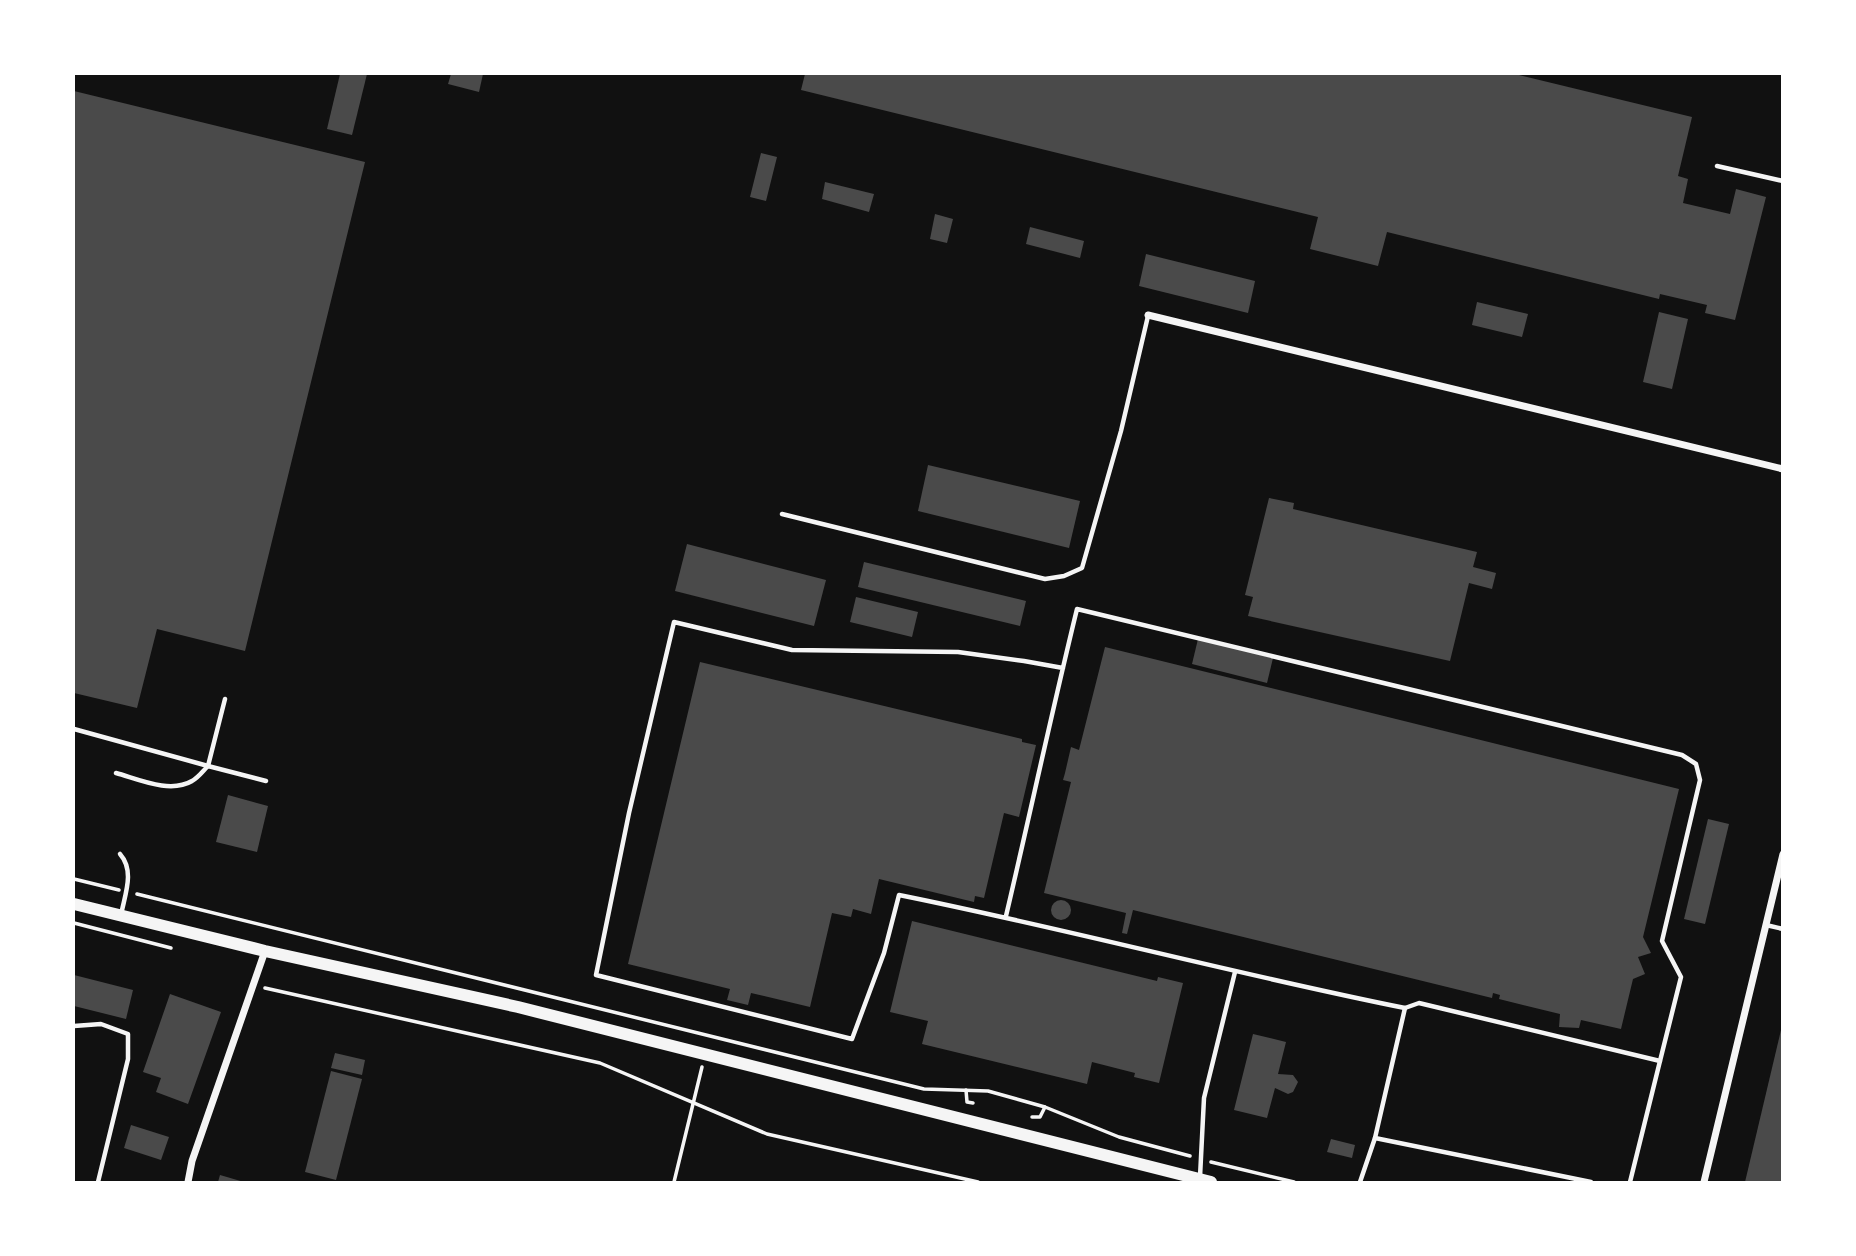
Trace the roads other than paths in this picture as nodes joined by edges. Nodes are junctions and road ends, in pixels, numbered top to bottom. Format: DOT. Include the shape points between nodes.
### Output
graph roads {
  1 [pos="1717,166"];
  2 [pos="1783,181"];
  3 [pos="1148,315"];
  4 [pos="1783,469"];
  5 [pos="782,514"];
  6 [pos="1063,668"];
  7 [pos="225,699"];
  8 [pos="74,729"];
  9 [pos="208,766"];
  10 [pos="116,773"];
  11 [pos="266,781"];
  12 [pos="120,854"];
  13 [pos="1783,854"];
  14 [pos="1781,870"];
  15 [pos="74,904"];
  16 [pos="121,916"];
  17 [pos="1006,916"];
  18 [pos="1765,925"];
  19 [pos="1783,929"];
  20 [pos="265,951"];
  21 [pos="1235,972"];
  22 [pos="1405,1008"];
  23 [pos="74,1026"];
  24 [pos="1660,1061"];
  25 [pos="1375,1138"];
  26 [pos="1205,1181"];
  27 [pos="98,1182"];
  28 [pos="188,1182"];
  29 [pos="1360,1182"];
  30 [pos="1591,1182"];
  31 [pos="1632,1182"];
  32 [pos="1704,1182"];
  1 -- 2 [label="lane"];
  3 -- 4 [label="street"];
  3 -- 5 [label="lane" via="1082,568 1045,579"];
  6 -- 17 [label="lane"];
  6 -- 17 [label="lane" via="958,652 792,650 674,622 596,975 852,1040 884,953 899,895"];
  6 -- 24 [label="lane" via="1077,609 1682,755 1696,764 1700,780 1662,942 1681,977"];
  7 -- 9 [label="lane"];
  8 -- 9 [label="lane"];
  9 -- 10 [label="lane" via="193,781 177,787"];
  9 -- 11 [label="lane"];
  12 -- 16 [label="lane" via="129,872"];
  13 -- 14 [label="street"];
  14 -- 18 [label="street"];
  15 -- 16 [label="street"];
  16 -- 20 [label="street"];
  17 -- 21 [label="lane"];
  18 -- 19 [label="lane"];
  18 -- 32 [label="street"];
  20 -- 26 [label="street" via="518,1007"];
  20 -- 28 [label="street"];
  21 -- 22 [label="lane"];
  21 -- 26 [label="lane" via="1204,1098"];
  22 -- 24 [label="lane" via="1419,1003"];
  22 -- 25 [label="lane"];
  23 -- 27 [label="lane" via="101,1024 128,1034 128,1059"];
  24 -- 31 [label="lane"];
  25 -- 29 [label="lane"];
  25 -- 30 [label="lane"];
}
